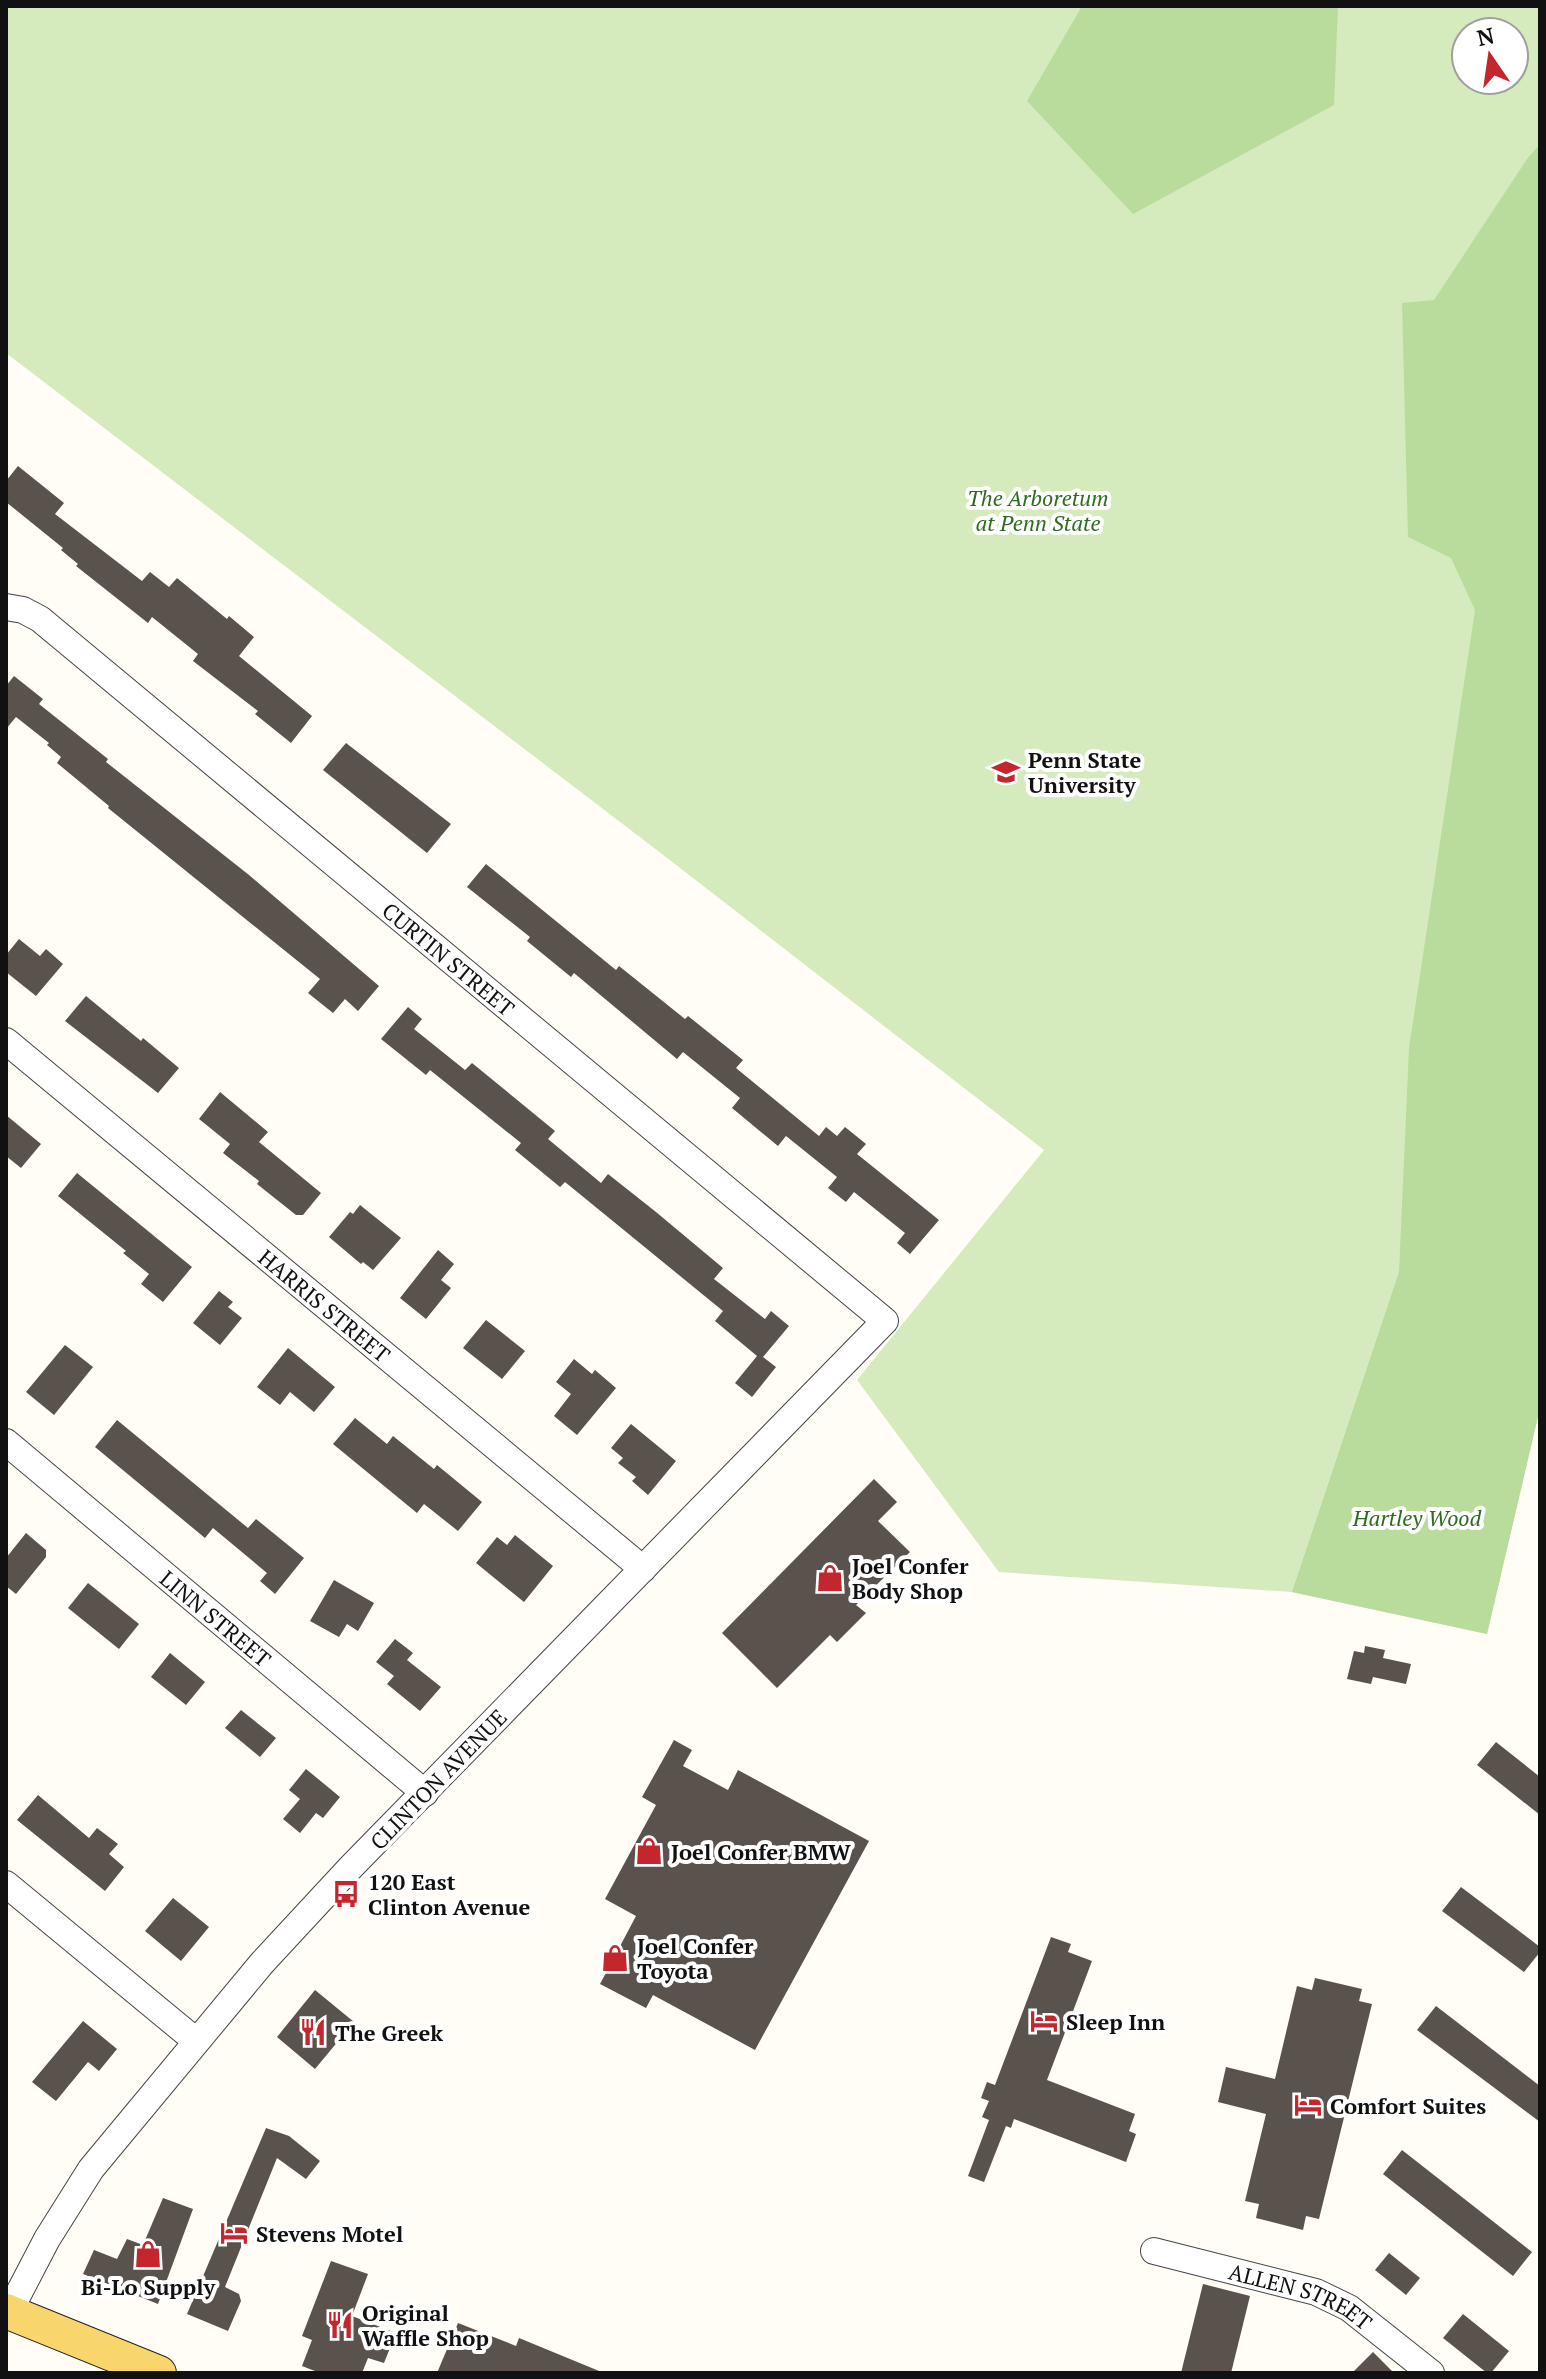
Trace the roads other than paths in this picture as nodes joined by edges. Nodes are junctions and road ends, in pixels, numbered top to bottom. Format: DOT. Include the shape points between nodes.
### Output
graph roads {
  1 [pos="6,607"];
  2 [pos="6,1041"];
  3 [pos="885,1321"];
  4 [pos="6,1442"];
  5 [pos="643,1569"];
  6 [pos="425,1793"];
  7 [pos="6,1884"];
  8 [pos="196,2041"];
  9 [pos="1154,2251"];
  10 [pos="7,2314"];
  11 [pos="159,2373"];
  12 [pos="1431,2373"];
  1 -- 3 [label="street, CURTIN STREET" via="40,619"];
  2 -- 5 [label="street, HARRIS STREET"];
  3 -- 5 [label="street, CLINTON AVENUE"];
  4 -- 6 [label="street, LINN STREET"];
  5 -- 6 [label="street, CLINTON AVENUE"];
  6 -- 8 [label="street, CLINTON AVENUE" via="306,1915"];
  7 -- 8 [label="street"];
  8 -- 10 [label="street, CLINTON AVENUE" via="91,2169"];
  9 -- 12 [label="street, ALLEN STREET" via="1316,2292 1349,2308"];
  10 -- 11 [label="main road"];
}
